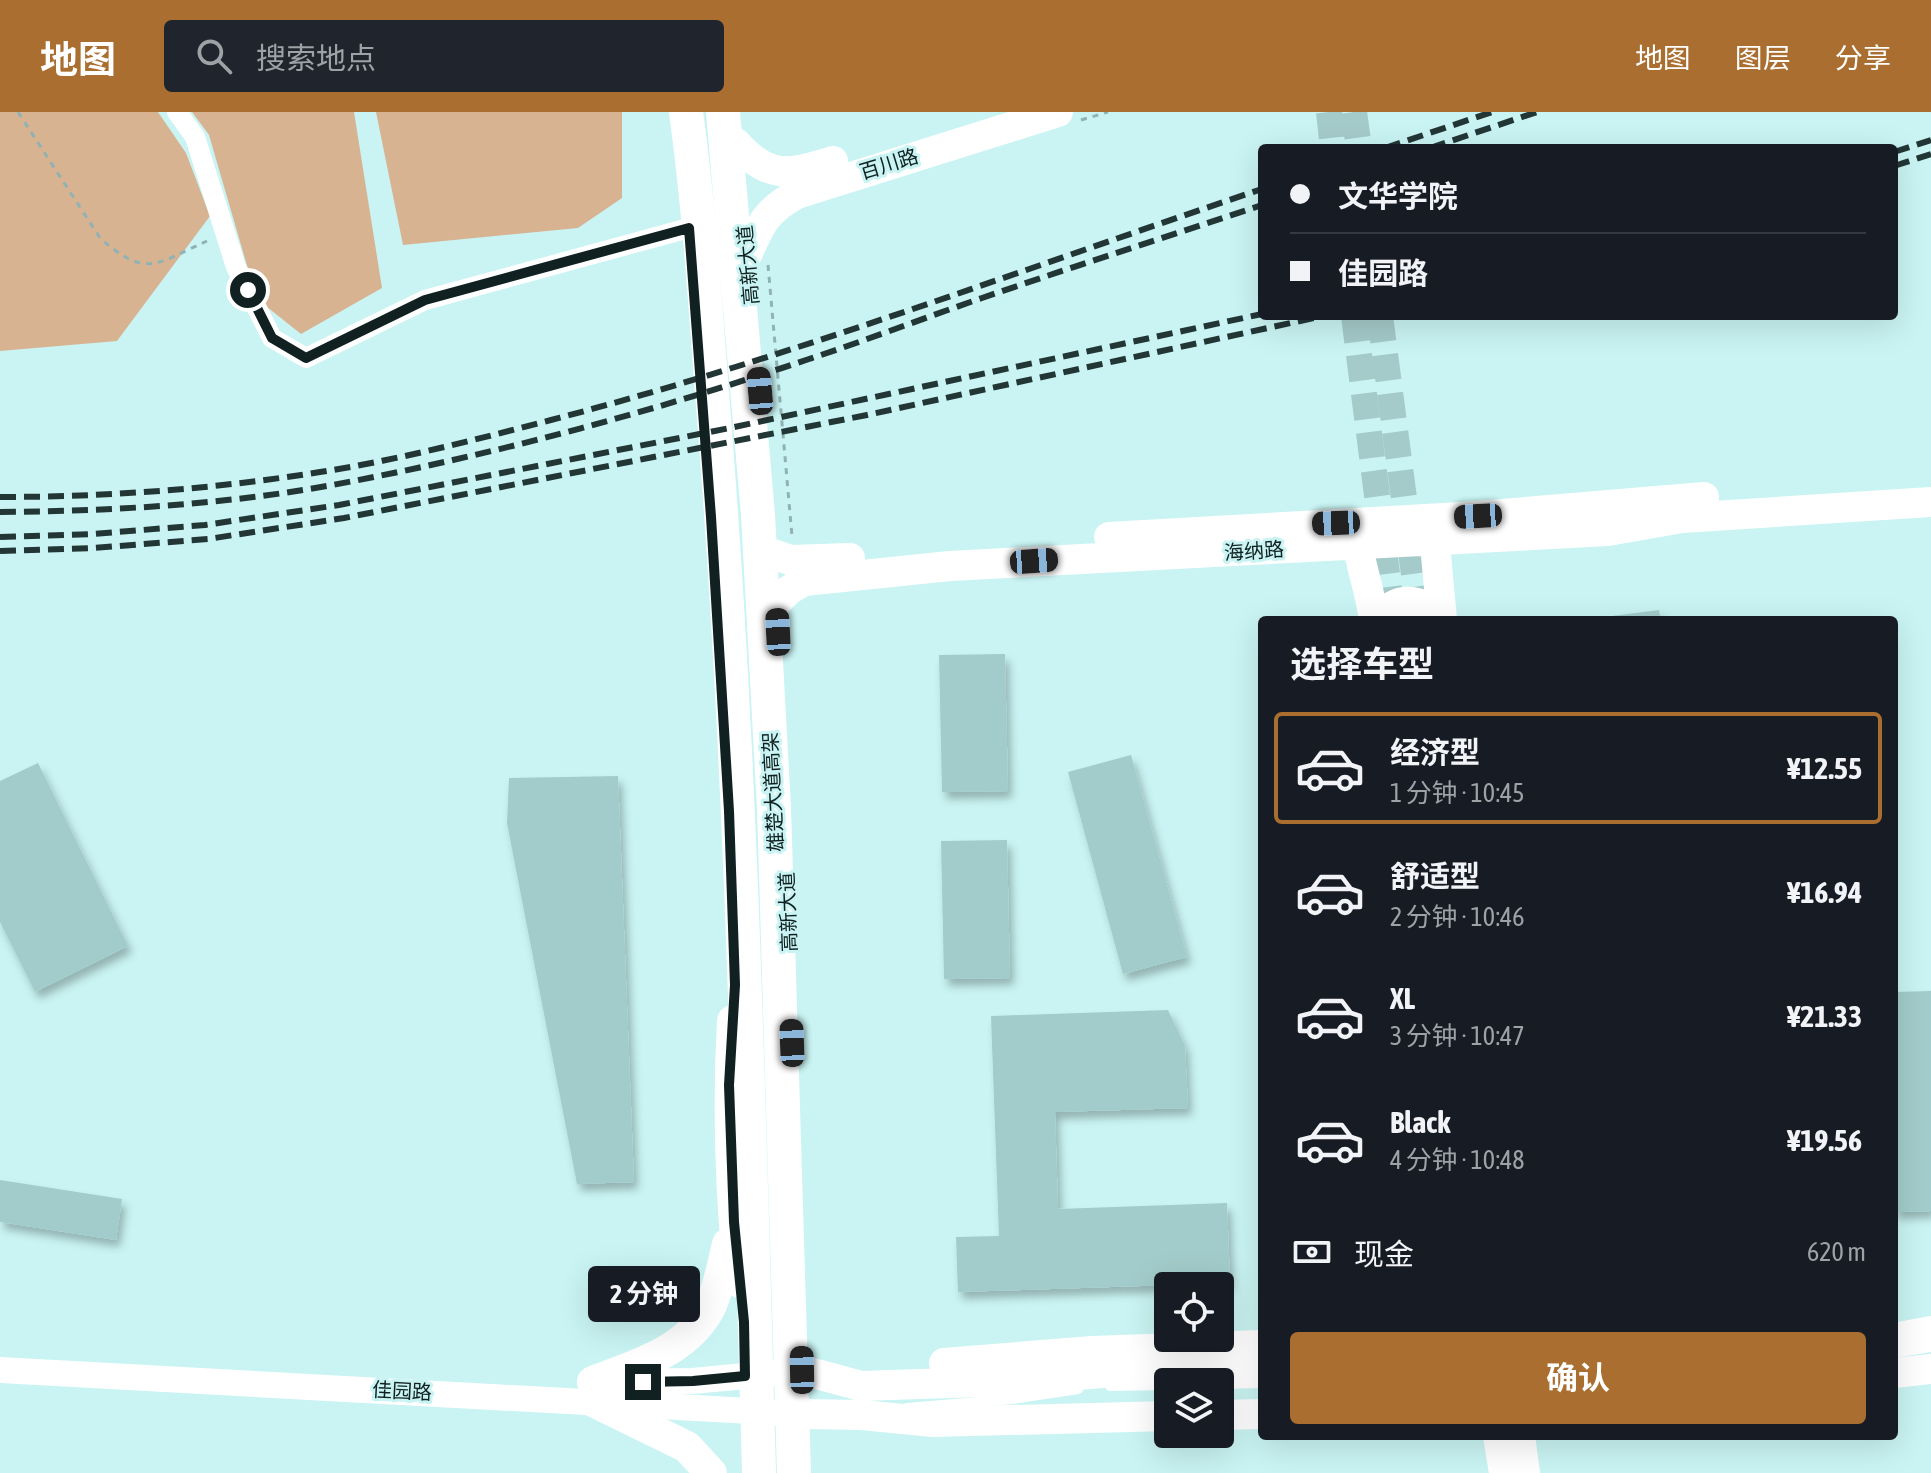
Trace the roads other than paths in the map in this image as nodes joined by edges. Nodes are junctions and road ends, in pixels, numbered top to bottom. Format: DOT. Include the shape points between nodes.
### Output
graph roads {
  1 [pos="177,112"];
  2 [pos="723,112"];
  3 [pos="996,112"];
  4 [pos="1058,112"];
  5 [pos="680,118"];
  6 [pos="734,128"];
  7 [pos="689,228"];
  8 [pos="755,265"];
  9 [pos="1931,481"];
  10 [pos="1931,502"];
  11 [pos="1434,530"];
  12 [pos="1356,534"];
  13 [pos="783,550"];
  14 [pos="776,603"];
  15 [pos="1375,616"];
  16 [pos="1380,616"];
  17 [pos="1436,616"];
  18 [pos="1440,616"];
  19 [pos="790,980"];
  20 [pos="735,985"];
  21 [pos="734,1222"];
  22 [pos="1931,1331"];
  23 [pos="1898,1337"];
  24 [pos="1258,1345"];
  25 [pos="1931,1347"];
  26 [pos="1898,1352"];
  27 [pos="0,1356"];
  28 [pos="1258,1367"];
  29 [pos="1931,1369"];
  30 [pos="0,1370"];
  31 [pos="802,1370"];
  32 [pos="1898,1373"];
  33 [pos="745,1376"];
  34 [pos="1258,1383"];
  35 [pos="1234,1384"];
  36 [pos="1154,1385"];
  37 [pos="593,1392"];
  38 [pos="746,1410"];
  39 [pos="804,1414"];
  40 [pos="1258,1414"];
  41 [pos="862,1415"];
  42 [pos="1234,1415"];
  43 [pos="1154,1416"];
  44 [pos="1497,1440"];
  45 [pos="1523,1440"];
  46 [pos="711,1473"];
  47 [pos="748,1473"];
  48 [pos="759,1473"];
  49 [pos="794,1473"];
  50 [pos="806,1473"];
  51 [pos="1502,1473"];
  52 [pos="1527,1473"];
  1 -- 7 [label="street" via="195,137 236,267 272,338 306,358 425,300"];
  2 -- 49 [label="highway, 雄楚大道高架" via="758,515 774,808"];
  3 -- 6 [label="main road, 百川路" via="795,172 752,162"];
  4 -- 8 [label="main road, 百川路" via="797,194 762,221"];
  5 -- 7 [label="main road"];
  5 -- 48 [label="highway, 雄楚大道高架" via="701,254 739,808"];
  6 -- 8 [label="main road, 高新大道"];
  7 -- 20 [label="main road" via="729,811"];
  8 -- 13 [label="main road, 高新大道"];
  9 -- 11 [label="main road, 海纳路"];
  10 -- 11 [label="main road, 海纳路" via="1682,518 1608,531"];
  11 -- 12 [label="main road, 海纳路"];
  11 -- 18 [label="main road"];
  12 -- 13 [label="main road, 海纳路" via="976,546 790,560"];
  12 -- 14 [label="main road, 海纳路" via="804,581"];
  12 -- 15 [label="main road"];
  13 -- 14 [label="main road, 高新大道"];
  14 -- 19 [label="main road, 高新大道"];
  16 -- 17 [label="main road" via="1409,602 1422,603"];
  19 -- 20 [label="main road" via="774,1010 763,1017 750,1011"];
  19 -- 31 [label="main road, 高新大道"];
  20 -- 21 [label="main road" via="729,1085"];
  21 -- 33 [label="main road"];
  21 -- 37 [label="main road" via="704,1318 683,1341"];
  22 -- 23 [label="main road"];
  24 -- 31 [label="main road"];
  25 -- 26 [label="lane"];
  27 -- 37 [label="street, 佳园路" via="134,1360"];
  28 -- 31 [label="main road" via="861,1386"];
  29 -- 32 [label="main road"];
  30 -- 37 [label="street, 佳园路"];
  31 -- 33 [label="street, 佳园路"];
  31 -- 39 [label="main road, 高新大道"];
  33 -- 37 [label="street, 佳园路"];
  33 -- 38 [label="main road"];
  34 -- 35 [label="lane"];
  36 -- 41 [label="lane" via="1096,1387"];
  37 -- 38 [label="street, 佳园路"];
  37 -- 46 [label="main road" via="687,1447"];
  38 -- 39 [label="street, 佳园路"];
  38 -- 47 [label="main road"];
  39 -- 41 [label="main road"];
  39 -- 50 [label="main road, 高新大道"];
  40 -- 42 [label="main road"];
  41 -- 43 [label="main road" via="933,1422"];
  44 -- 51 [label="street"];
  45 -- 52 [label="street"];
}
